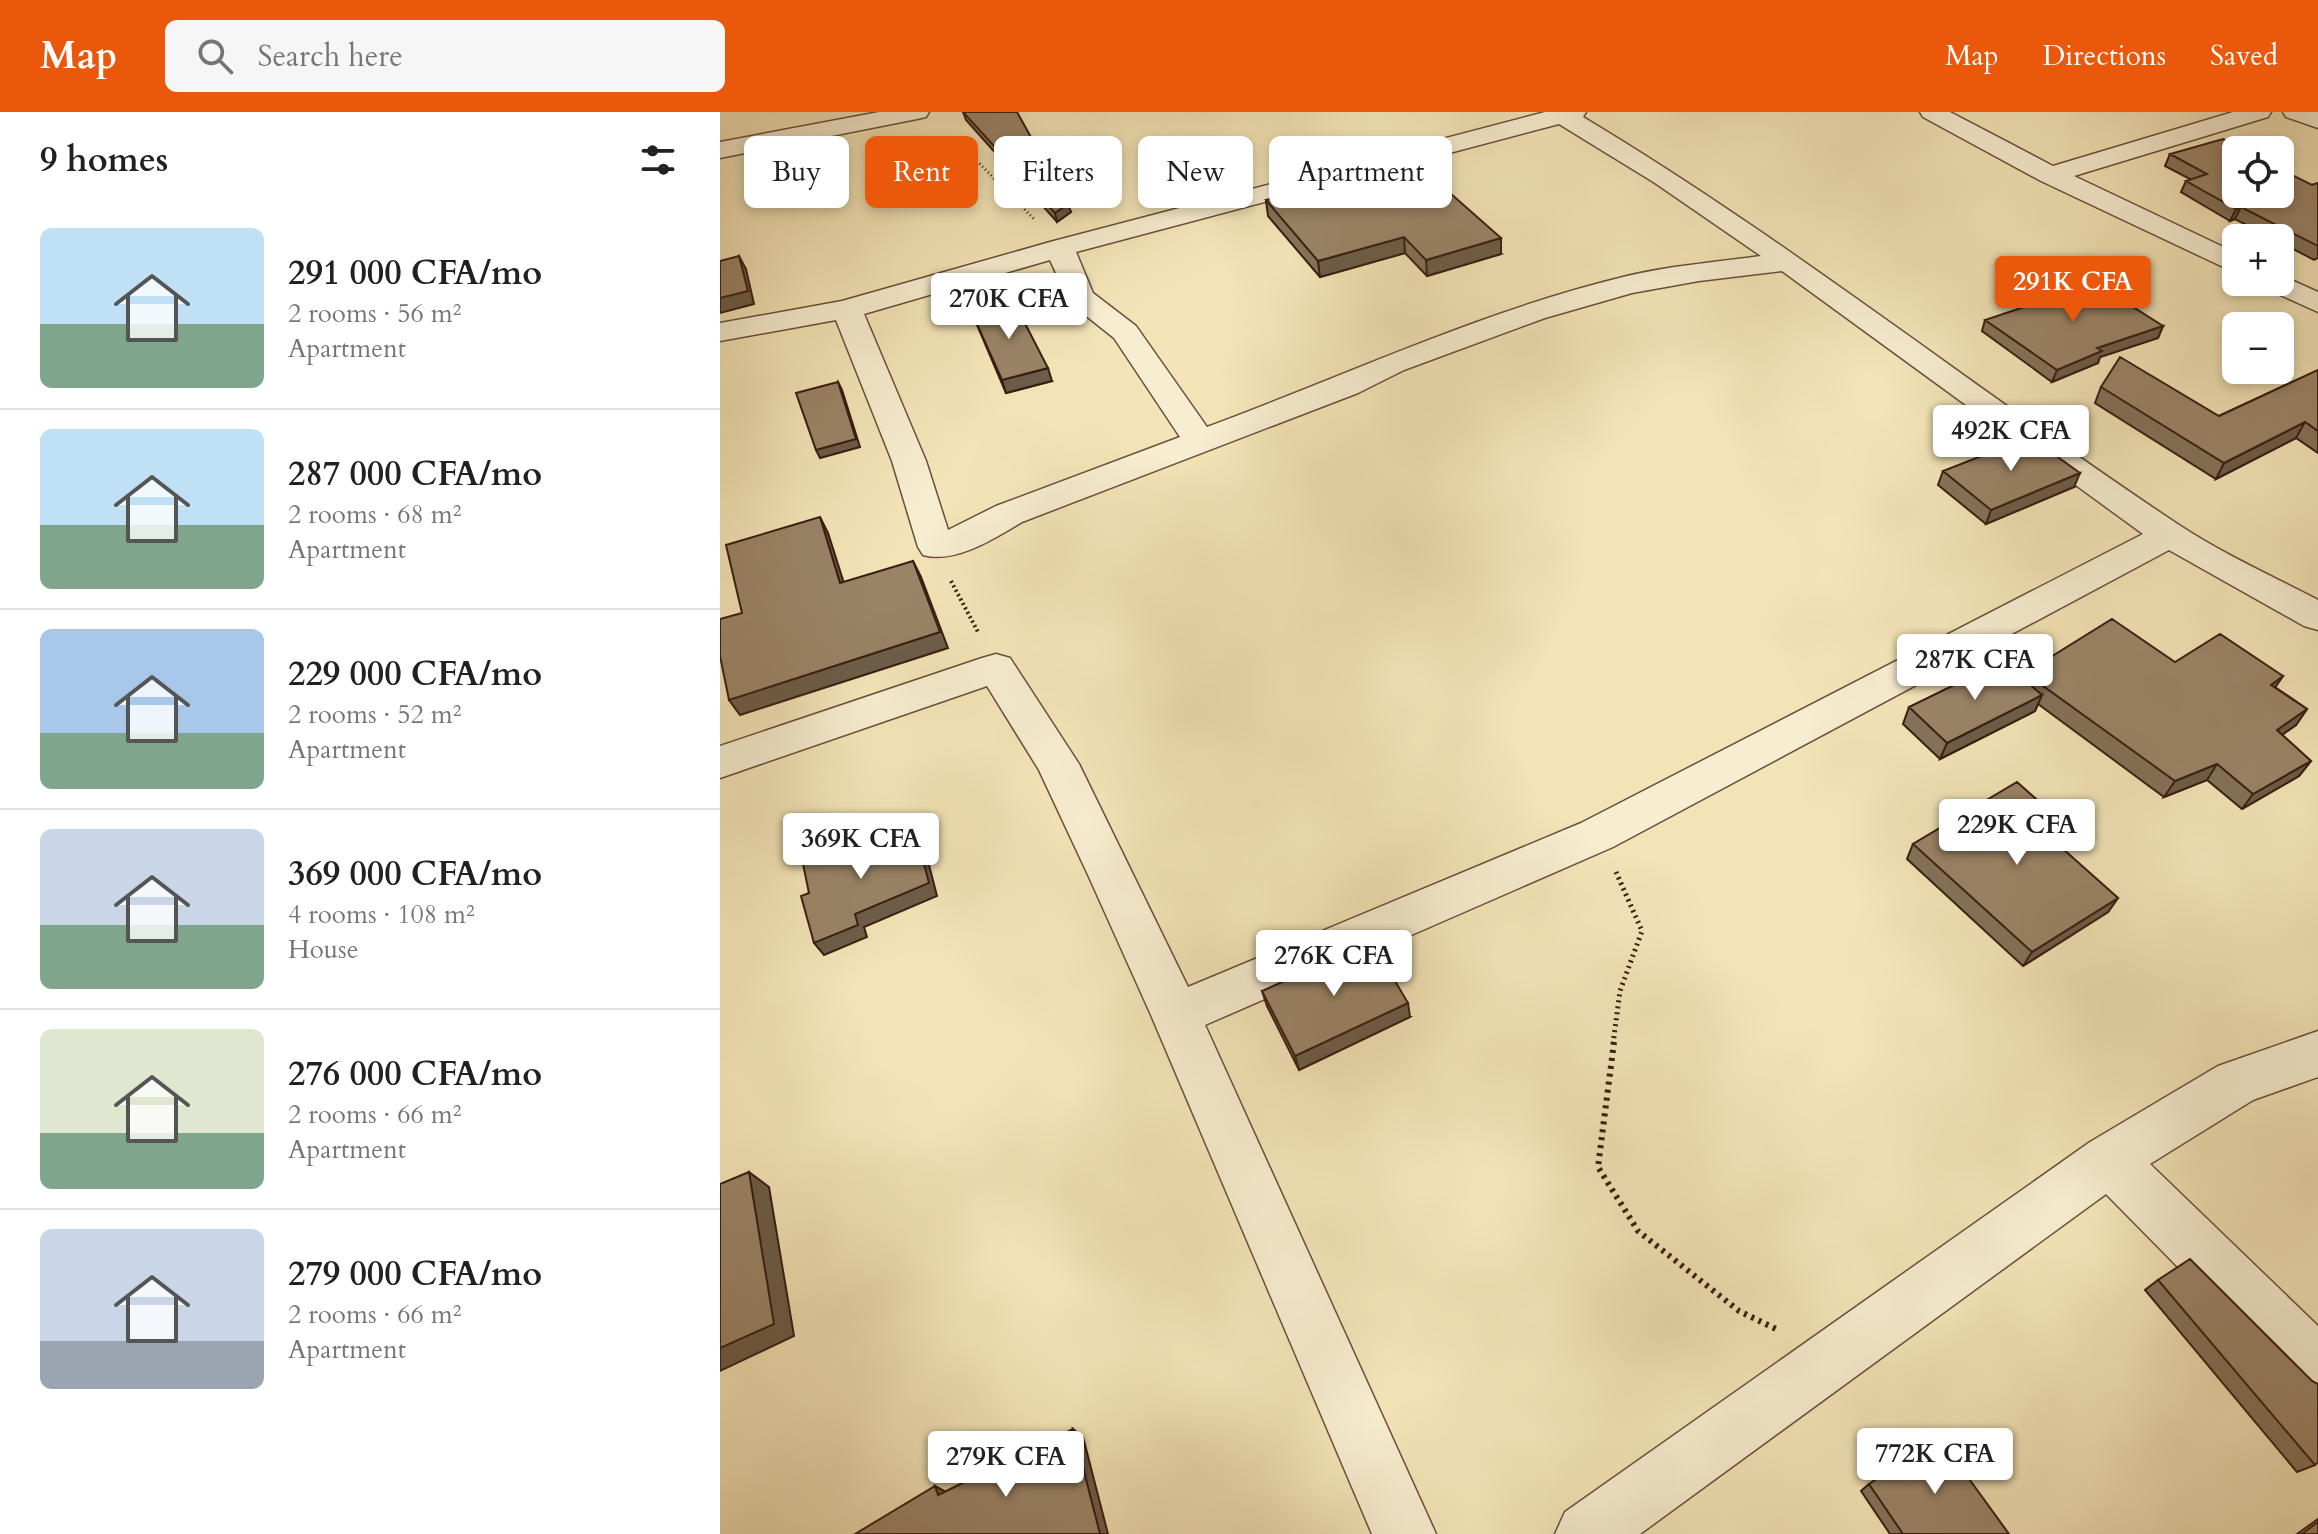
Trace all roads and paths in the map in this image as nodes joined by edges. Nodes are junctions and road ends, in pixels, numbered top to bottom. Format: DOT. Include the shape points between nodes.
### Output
graph roads {
  1 [pos="1932,112"];
  2 [pos="2259,112"];
  3 [pos="2295,112"];
  4 [pos="910,113"];
  5 [pos="1564,113"];
  6 [pos="2318,121"];
  7 [pos="720,150"];
  8 [pos="2050,175"];
  9 [pos="1060,248"];
  10 [pos="2222,257"];
  11 [pos="1788,262"];
  12 [pos="2294,291"];
  13 [pos="2318,303"];
  14 [pos="847,309"];
  15 [pos="720,332"];
  16 [pos="1201,443"];
  17 [pos="2169,535"];
  18 [pos="936,547"];
  19 [pos="2318,617"];
  20 [pos="996,668"];
  21 [pos="720,762"];
  22 [pos="1597,835"];
  23 [pos="1176,1015"];
  24 [pos="2318,1054"];
  25 [pos="2109,1160"];
  26 [pos="1833,1358"];
  27 [pos="2318,1367"];
  28 [pos="1404,1534"];
  29 [pos="1587,1534"];
  1 -- 8 [label="street"];
  2 -- 8 [label="street"];
  3 -- 6 [label="street"];
  4 -- 7 [label="street"];
  4 -- 9 [label="path" via="922,129 960,147 993,172"];
  5 -- 9 [label="street"];
  5 -- 11 [label="street"];
  8 -- 10 [label="street"];
  9 -- 14 [label="street"];
  9 -- 16 [label="street" via="1080,297 1125,332"];
  11 -- 16 [label="street" via="1628,285 1534,312 1393,363"];
  11 -- 17 [label="street"];
  12 -- 13 [label="street"];
  14 -- 15 [label="street"];
  14 -- 18 [label="street" via="909,461"];
  16 -- 18 [label="street" via="1009,514"];
  17 -- 19 [label="street"];
  17 -- 22 [label="street"];
  18 -- 20 [label="path"];
  20 -- 21 [label="street"];
  20 -- 23 [label="street" via="1058,764"];
  22 -- 23 [label="street"];
  22 -- 26 [label="path" via="1642,931 1620,991 1598,1167 1638,1231 1739,1311"];
  23 -- 28 [label="street"];
  24 -- 25 [label="street" via="2236,1083"];
  25 -- 26 [label="street"];
  25 -- 27 [label="street"];
  26 -- 29 [label="street"];
}
